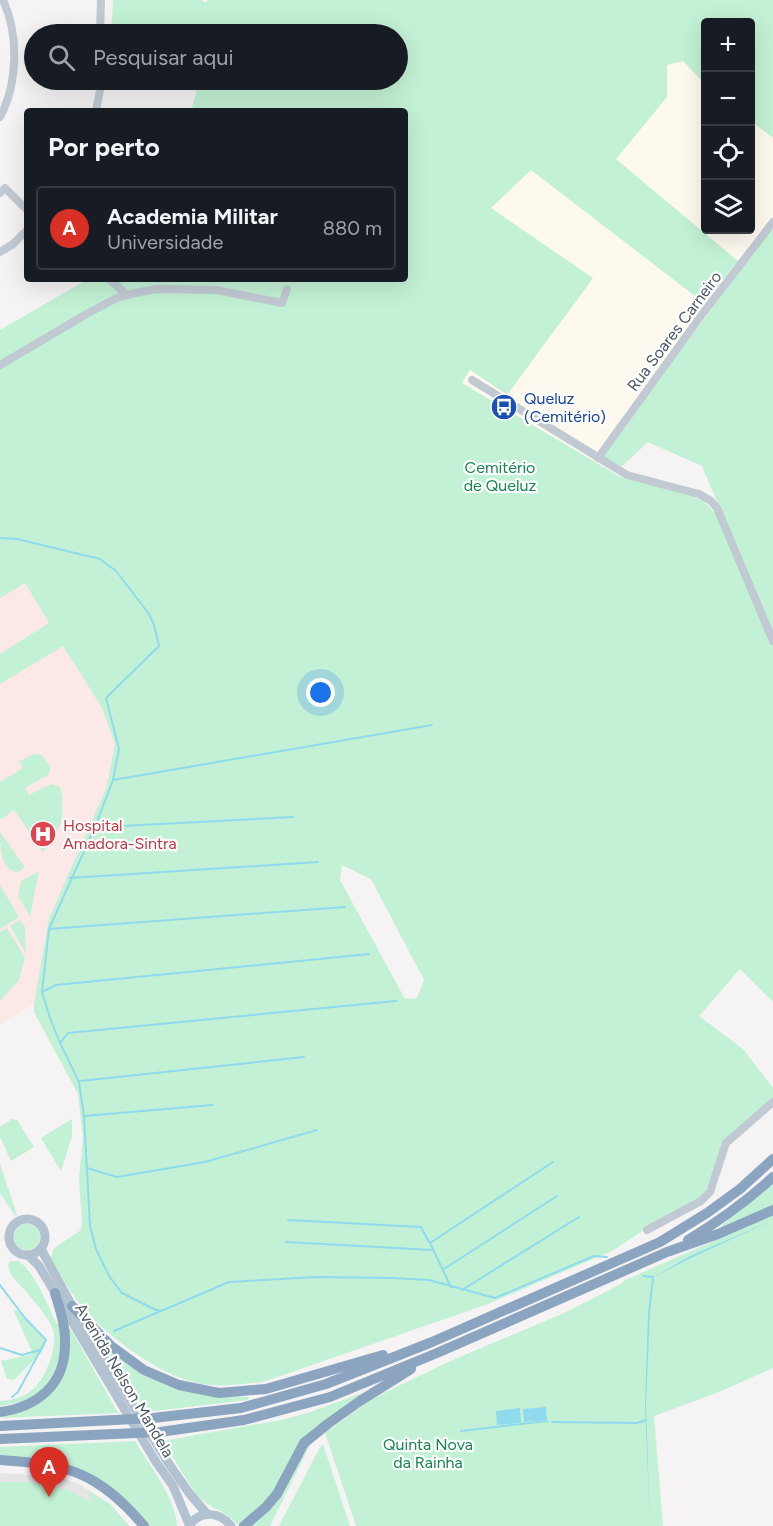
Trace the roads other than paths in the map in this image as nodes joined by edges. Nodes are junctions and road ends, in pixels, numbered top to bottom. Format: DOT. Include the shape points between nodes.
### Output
graph roads {
  1 [pos="3,0"];
  2 [pos="101,0"];
  3 [pos="100,24"];
  4 [pos="100,90"];
  5 [pos="97,108"];
  6 [pos="0,117"];
  7 [pos="0,193"];
  8 [pos="24,207"];
  9 [pos="773,222"];
  10 [pos="24,233"];
  11 [pos="0,252"];
  12 [pos="113,282"];
  13 [pos="287,289"];
  14 [pos="127,295"];
  15 [pos="0,365"];
  16 [pos="472,380"];
  17 [pos="598,458"];
  18 [pos="773,641"];
  19 [pos="773,1102"];
  20 [pos="773,1159"];
  21 [pos="773,1177"];
  22 [pos="773,1210"];
  23 [pos="647,1230"];
  24 [pos="41,1249"];
  25 [pos="667,1252"];
  26 [pos="28,1256"];
  27 [pos="55,1293"];
  28 [pos="72,1306"];
  29 [pos="432,1342"];
  30 [pos="436,1353"];
  31 [pos="119,1391"];
  32 [pos="0,1412"];
  33 [pos="0,1426"];
  34 [pos="0,1439"];
  35 [pos="0,1461"];
  36 [pos="207,1514"];
  37 [pos="189,1525"];
  38 [pos="144,1526"];
  39 [pos="231,1526"];
  40 [pos="244,1526"];
  1 -- 6 [label="street" via="14,57 11,84"];
  2 -- 3 [label="street"];
  4 -- 5 [label="street"];
  7 -- 8 [label="street" via="5,188"];
  9 -- 17 [label="street, Rua Soares Carneiro"];
  10 -- 11 [label="street"];
  12 -- 14 [label="street"];
  13 -- 14 [label="street" via="282,303 216,290 157,289"];
  14 -- 15 [label="street"];
  16 -- 17 [label="street"];
  17 -- 18 [label="street" via="627,475 699,494 711,501"];
  19 -- 23 [label="street" via="726,1143 710,1192 701,1201"];
  20 -- 29 [label="highway" via="740,1189 660,1242"];
  21 -- 25 [label="highway" via="714,1224"];
  22 -- 25 [label="highway"];
  24 -- 26 [label="main road"];
  24 -- 26 [label="main road" via="45,1240 41,1226 31,1220 18,1222 12,1227 9,1240 16,1251"];
  24 -- 28 [label="main road, Avenida Nelson Mandela"];
  25 -- 30 [label="highway"];
  26 -- 27 [label="main road, Avenida Nelson Mandela"];
  27 -- 31 [label="main road, Avenida Nelson Mandela"];
  27 -- 32 [label="highway" via="64,1323 65,1344 59,1372 49,1389 33,1402"];
  28 -- 29 [label="highway" via="111,1346 144,1370 179,1385 219,1393 266,1389"];
  28 -- 31 [label="main road, Avenida Nelson Mandela"];
  29 -- 33 [label="highway" via="326,1384 241,1408 153,1418"];
  30 -- 34 [label="highway" via="330,1397 244,1420 160,1431"];
  30 -- 40 [label="highway" via="360,1401 304,1443 277,1494"];
  31 -- 36 [label="main road, Avenida Nelson Mandela"];
  31 -- 37 [label="main road, Avenida Nelson Mandela" via="173,1486"];
  35 -- 38 [label="highway" via="41,1462 80,1473 111,1493"];
  36 -- 37 [label="main road"];
  36 -- 39 [label="main road" via="221,1516"];
}
